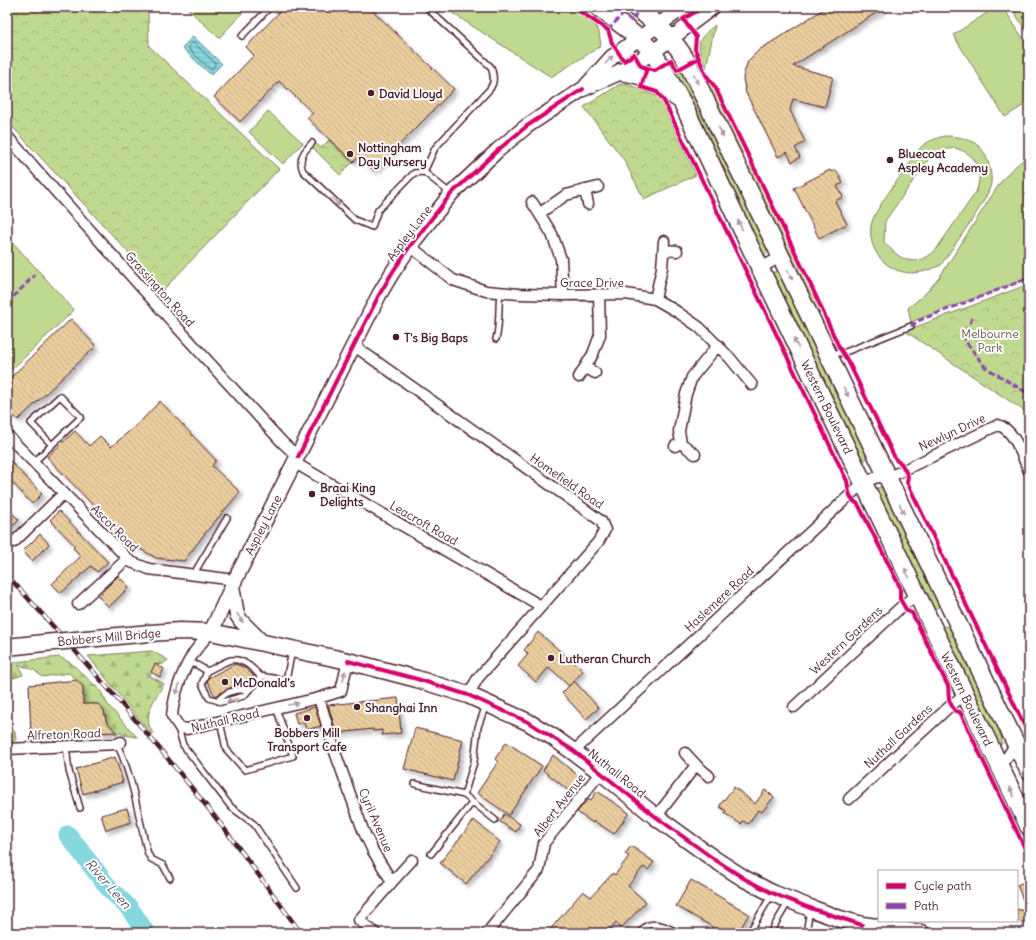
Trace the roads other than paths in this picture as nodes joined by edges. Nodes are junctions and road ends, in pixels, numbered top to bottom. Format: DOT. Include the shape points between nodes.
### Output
graph roads {
  1 [pos="270,7"];
  2 [pos="426,7"];
  3 [pos="598,7"];
  4 [pos="635,7"];
  5 [pos="684,7"];
  6 [pos="713,7"];
  7 [pos="657,25"];
  8 [pos="242,36"];
  9 [pos="639,38"];
  10 [pos="670,38"];
  11 [pos="653,52"];
  12 [pos="621,72"];
  13 [pos="583,89"];
  14 [pos="683,104"];
  15 [pos="7,136"];
  16 [pos="312,143"];
  17 [pos="424,172"];
  18 [pos="598,187"];
  19 [pos="585,190"];
  20 [pos="451,194"];
  21 [pos="532,202"];
  22 [pos="588,204"];
  23 [pos="540,213"];
  24 [pos="410,246"];
  25 [pos="677,251"];
  26 [pos="781,257"];
  27 [pos="760,268"];
  28 [pos="500,292"];
  29 [pos="599,294"];
  30 [pos="563,295"];
  31 [pos="655,299"];
  32 [pos="911,326"];
  33 [pos="496,339"];
  34 [pos="353,345"];
  35 [pos="718,345"];
  36 [pos="830,357"];
  37 [pos="585,367"];
  38 [pos="595,373"];
  39 [pos="580,377"];
  40 [pos="752,385"];
  41 [pos="7,435"];
  42 [pos="52,445"];
  43 [pos="695,454"];
  44 [pos="296,460"];
  45 [pos="33,463"];
  46 [pos="1029,471"];
  47 [pos="887,478"];
  48 [pos="864,483"];
  49 [pos="63,494"];
  50 [pos="228,518"];
  51 [pos="14,542"];
  52 [pos="126,559"];
  53 [pos="193,575"];
  54 [pos="233,583"];
  55 [pos="917,594"];
  56 [pos="78,604"];
  57 [pos="541,606"];
  58 [pos="952,610"];
  59 [pos="930,620"];
  60 [pos="211,632"];
  61 [pos="263,643"];
  62 [pos="7,647"];
  63 [pos="293,649"];
  64 [pos="348,661"];
  65 [pos="189,663"];
  66 [pos="207,671"];
  67 [pos="260,676"];
  68 [pos="249,690"];
  69 [pos="965,694"];
  70 [pos="468,695"];
  71 [pos="319,698"];
  72 [pos="218,701"];
  73 [pos="486,704"];
  74 [pos="794,707"];
  75 [pos="276,708"];
  76 [pos="220,721"];
  77 [pos="176,723"];
  78 [pos="119,743"];
  79 [pos="66,746"];
  80 [pos="1016,746"];
  81 [pos="7,749"];
  82 [pos="574,751"];
  83 [pos="685,753"];
  84 [pos="696,765"];
  85 [pos="999,765"];
  86 [pos="1029,771"];
  87 [pos="601,772"];
  88 [pos="709,776"];
  89 [pos="415,784"];
  90 [pos="464,795"];
  91 [pos="849,799"];
  92 [pos="472,803"];
  93 [pos="80,808"];
  94 [pos="656,818"];
  95 [pos="495,820"];
  96 [pos="1029,827"];
  97 [pos="432,854"];
  98 [pos="412,860"];
  99 [pos="170,878"];
  100 [pos="392,882"];
  101 [pos="298,888"];
  102 [pos="772,893"];
  103 [pos="789,900"];
  104 [pos="810,908"];
  105 [pos="375,933"];
  106 [pos="486,933"];
  107 [pos="639,933"];
  108 [pos="678,933"];
  109 [pos="749,933"];
  110 [pos="770,933"];
  111 [pos="810,933"];
  112 [pos="920,933"];
  1 -- 8 [label="lane"];
  2 -- 17 [label="lane" via="491,68 494,85 435,148"];
  3 -- 9 [label="highway, Western Boulevard"];
  4 -- 7 [label="highway, Western Boulevard"];
  5 -- 7 [label="main road, Aspley Lane"];
  6 -- 10 [label="main road, Aspley Lane"];
  7 -- 9 [label="main road, Aspley Lane"];
  7 -- 10 [label="highway, Western Boulevard"];
  9 -- 11 [label="highway, Western Boulevard"];
  13 -- 9 [label="main road, Aspley Lane, one-way" via="612,57"];
  10 -- 11 [label="main road, Aspley Lane"];
  10 -- 26 [label="highway, Western Boulevard, one-way" via="688,64"];
  11 -- 12 [label="main road, Aspley Lane"];
  11 -- 14 [label="highway, Western Boulevard"];
  12 -- 13 [label="main road, Aspley Lane"];
  12 -- 14 [label="highway" via="652,80"];
  13 -- 20 [label="main road, Aspley Lane" via="527,126"];
  27 -- 14 [label="highway, Western Boulevard, one-way"];
  15 -- 44 [label="street, Grassington Road"];
  16 -- 17 [label="lane, one-way" via="305,150 300,164 303,171 355,220 372,227 378,210 393,194 414,173"];
  17 -- 20 [label="lane"];
  18 -- 19 [label="street"];
  19 -- 22 [label="street"];
  19 -- 23 [label="street" via="566,195"];
  20 -- 24 [label="main road, Aspley Lane"];
  21 -- 23 [label="street"];
  23 -- 30 [label="street" via="552,234 561,259"];
  24 -- 28 [label="street, Grace Drive" via="453,280 486,291"];
  24 -- 34 [label="main road, Aspley Lane" via="392,273"];
  25 -- 31 [label="street" via="664,245"];
  26 -- 27 [label="street"];
  26 -- 36 [label="highway, Western Boulevard, one-way"];
  48 -- 27 [label="highway, Western Boulevard, one-way"];
  28 -- 30 [label="street, Grace Drive"];
  28 -- 33 [label="lane" via="497,321 499,329"];
  29 -- 30 [label="street, Grace Drive"];
  29 -- 31 [label="street, Grace Drive" via="626,294"];
  29 -- 37 [label="street" via="600,335"];
  31 -- 35 [label="street, Grace Drive" via="699,327"];
  32 -- 36 [label="lane"];
  34 -- 44 [label="main road, Aspley Lane"];
  34 -- 57 [label="street, Homefield Road" via="601,521 605,530 598,542"];
  35 -- 40 [label="street, Grace Drive"];
  35 -- 43 [label="street" via="692,377 686,394 678,444"];
  36 -- 47 [label="highway, Western Boulevard, one-way"];
  37 -- 38 [label="street"];
  37 -- 39 [label="street"];
  41 -- 45 [label="street, Ascot Road"];
  42 -- 42 [label="lane" via="81,417 60,396 31,423"];
  42 -- 45 [label="lane"];
  44 -- 54 [label="main road, Aspley Lane"];
  44 -- 57 [label="street, Leacroft Road"];
  45 -- 49 [label="street, Ascot Road"];
  46 -- 47 [label="street, Newlyn Drive" via="1011,433 998,425"];
  47 -- 48 [label="street, Haslemere Road" via="877,477"];
  47 -- 58 [label="highway, Western Boulevard, one-way"];
  55 -- 48 [label="highway, Western Boulevard, one-way"];
  48 -- 82 [label="street, Haslemere Road"];
  49 -- 51 [label="street"];
  49 -- 52 [label="street, Ascot Road"];
  50 -- 53 [label="lane"];
  52 -- 53 [label="street, Ascot Road" via="149,569"];
  52 -- 56 [label="street"];
  53 -- 54 [label="street, Ascot Road"];
  54 -- 60 [label="main road, Aspley Lane"];
  54 -- 61 [label="main road, one-way" via="237,615"];
  55 -- 59 [label="highway, Western Boulevard"];
  55 -- 74 [label="street, Western Gardens"];
  57 -- 70 [label="street, Homefield Road" via="478,678"];
  58 -- 59 [label="highway"];
  58 -- 80 [label="highway, Western Boulevard"];
  59 -- 69 [label="highway, Western Boulevard"];
  60 -- 61 [label="main road, Nuthall Road"];
  60 -- 62 [label="main road, Bobbers Mill Bridge, bridge" via="150,633"];
  60 -- 65 [label="street, Nuthall Road"];
  61 -- 63 [label="main road, Nuthall Road"];
  63 -- 64 [label="main road, Nuthall Road"];
  63 -- 67 [label="lane" via="286,680"];
  64 -- 70 [label="main road, Nuthall Road"];
  71 -- 64 [label="street, Nuthall Road, one-way" via="341,691"];
  65 -- 66 [label="lane"];
  65 -- 77 [label="street, Nuthall Road, one-way" via="173,705 172,716"];
  66 -- 67 [label="lane" via="231,660 241,661 252,667"];
  66 -- 72 [label="lane" via="202,684 209,698"];
  67 -- 68 [label="lane" via="258,682"];
  68 -- 72 [label="lane, one-way" via="244,696"];
  68 -- 72 [label="lane" via="238,689 222,696"];
  69 -- 85 [label="highway, Western Boulevard"];
  69 -- 91 [label="street, Nuthall Gardens"];
  70 -- 73 [label="main road, Nuthall Road"];
  75 -- 71 [label="street, Nuthall Road, one-way"];
  71 -- 100 [label="street, Cyril Avenue" via="363,830"];
  73 -- 82 [label="main road, Nuthall Road" via="528,722"];
  73 -- 90 [label="lane" via="478,727 474,762"];
  75 -- 76 [label="street, Nuthall Road"];
  75 -- 76 [label="lane" via="293,756 244,770 226,749"];
  76 -- 77 [label="street, Nuthall Road" via="187,729 180,728"];
  77 -- 101 [label="lane" via="183,745 231,807 254,824"];
  78 -- 79 [label="street, Alfreton Road"];
  78 -- 99 [label="lane" via="130,775 148,854 151,859 162,865"];
  79 -- 81 [label="street, Alfreton Road"];
  79 -- 93 [label="lane"];
  80 -- 85 [label="street"];
  80 -- 86 [label="highway, Western Boulevard"];
  82 -- 87 [label="main road, Nuthall Road"];
  83 -- 84 [label="street"];
  84 -- 88 [label="street"];
  84 -- 94 [label="street"];
  96 -- 85 [label="highway, Western Boulevard, one-way"];
  87 -- 94 [label="main road, Nuthall Road"];
  87 -- 106 [label="street, Albert Avenue" via="544,843 539,870"];
  89 -- 90 [label="lane"];
  90 -- 92 [label="lane"];
  92 -- 95 [label="lane"];
  92 -- 97 [label="lane"];
  94 -- 102 [label="main road, Nuthall Road" via="714,859"];
  98 -- 100 [label="street"];
  100 -- 105 [label="street" via="359,920"];
  102 -- 103 [label="main road, Nuthall Road"];
  102 -- 109 [label="lane"];
  103 -- 104 [label="main road, Nuthall Road"];
  103 -- 110 [label="lane"];
  104 -- 111 [label="lane" via="807,928"];
  104 -- 112 [label="main road, Nuthall Road" via="862,924"];
  107 -- 108 [label="lane" via="647,926 655,925 667,927"];
}
